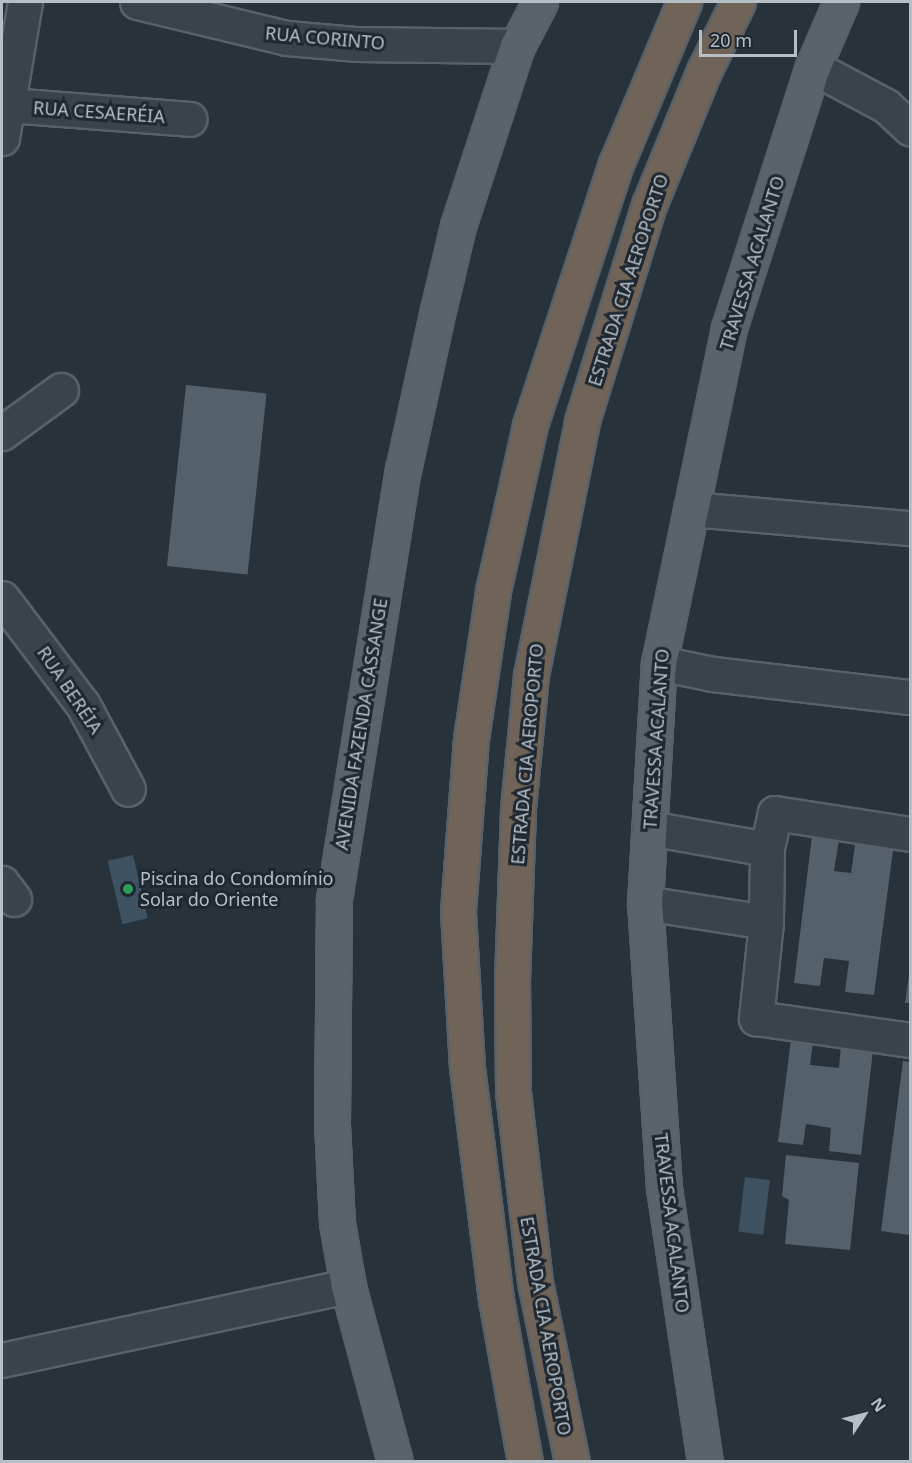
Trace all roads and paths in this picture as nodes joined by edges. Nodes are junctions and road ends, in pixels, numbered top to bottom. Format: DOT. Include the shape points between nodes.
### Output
graph roads {
  1 [pos="25,2"];
  2 [pos="137,2"];
  3 [pos="540,2"];
  4 [pos="684,2"];
  5 [pos="738,2"];
  6 [pos="841,2"];
  7 [pos="215,12"];
  8 [pos="518,46"];
  9 [pos="813,67"];
  10 [pos="9,105"];
  11 [pos="189,119"];
  12 [pos="910,128"];
  13 [pos="2,138"];
  14 [pos="61,390"];
  15 [pos="2,433"];
  16 [pos="691,509"];
  17 [pos="910,528"];
  18 [pos="2,598"];
  19 [pos="659,663"];
  20 [pos="910,697"];
  21 [pos="128,789"];
  22 [pos="649,828"];
  23 [pos="910,834"];
  24 [pos="767,849"];
  25 [pos="645,903"];
  26 [pos="766,922"];
  27 [pos="910,1040"];
  28 [pos="348,1286"];
  29 [pos="2,1360"];
  30 [pos="395,1461"];
  31 [pos="525,1461"];
  32 [pos="572,1461"];
  33 [pos="705,1461"];
  1 -- 10 [label="street"];
  2 -- 7 [label="street, RUA CORINTO"];
  3 -- 8 [label="main road, AVENIDA FAZENDA CASSANGE"];
  4 -- 31 [label="highway" via="616,164 530,425 493,591 471,739 458,911 467,1068 496,1300"];
  5 -- 32 [label="highway, ESTRADA CIA AEROPORTO" via="704,71 649,206 582,421 531,675 518,808 513,1091 535,1282"];
  6 -- 9 [label="main road, TRAVESSA ACALANTO"];
  7 -- 8 [label="street, RUA CORINTO" via="287,38 355,44"];
  8 -- 28 [label="main road, AVENIDA FAZENDA CASSANGE" via="458,226 403,470 334,899 332,1125 337,1223"];
  9 -- 12 [label="street" via="886,106"];
  9 -- 16 [label="main road, TRAVESSA ACALANTO" via="729,328"];
  10 -- 11 [label="street, RUA CESAERÉIA"];
  10 -- 13 [label="street"];
  14 -- 15 [label="street"];
  16 -- 17 [label="street"];
  16 -- 19 [label="main road, TRAVESSA ACALANTO"];
  18 -- 21 [label="street, RUA BERÉIA" via="83,705"];
  19 -- 20 [label="street" via="713,674"];
  19 -- 22 [label="main road, TRAVESSA ACALANTO"];
  22 -- 24 [label="street"];
  22 -- 25 [label="main road, TRAVESSA ACALANTO"];
  23 -- 24 [label="street" via="775,813"];
  24 -- 26 [label="street"];
  25 -- 26 [label="street"];
  25 -- 33 [label="main road, TRAVESSA ACALANTO" via="663,1188"];
  26 -- 27 [label="street" via="756,1018"];
  28 -- 29 [label="street"];
  28 -- 30 [label="main road, AVENIDA FAZENDA CASSANGE"];
}
